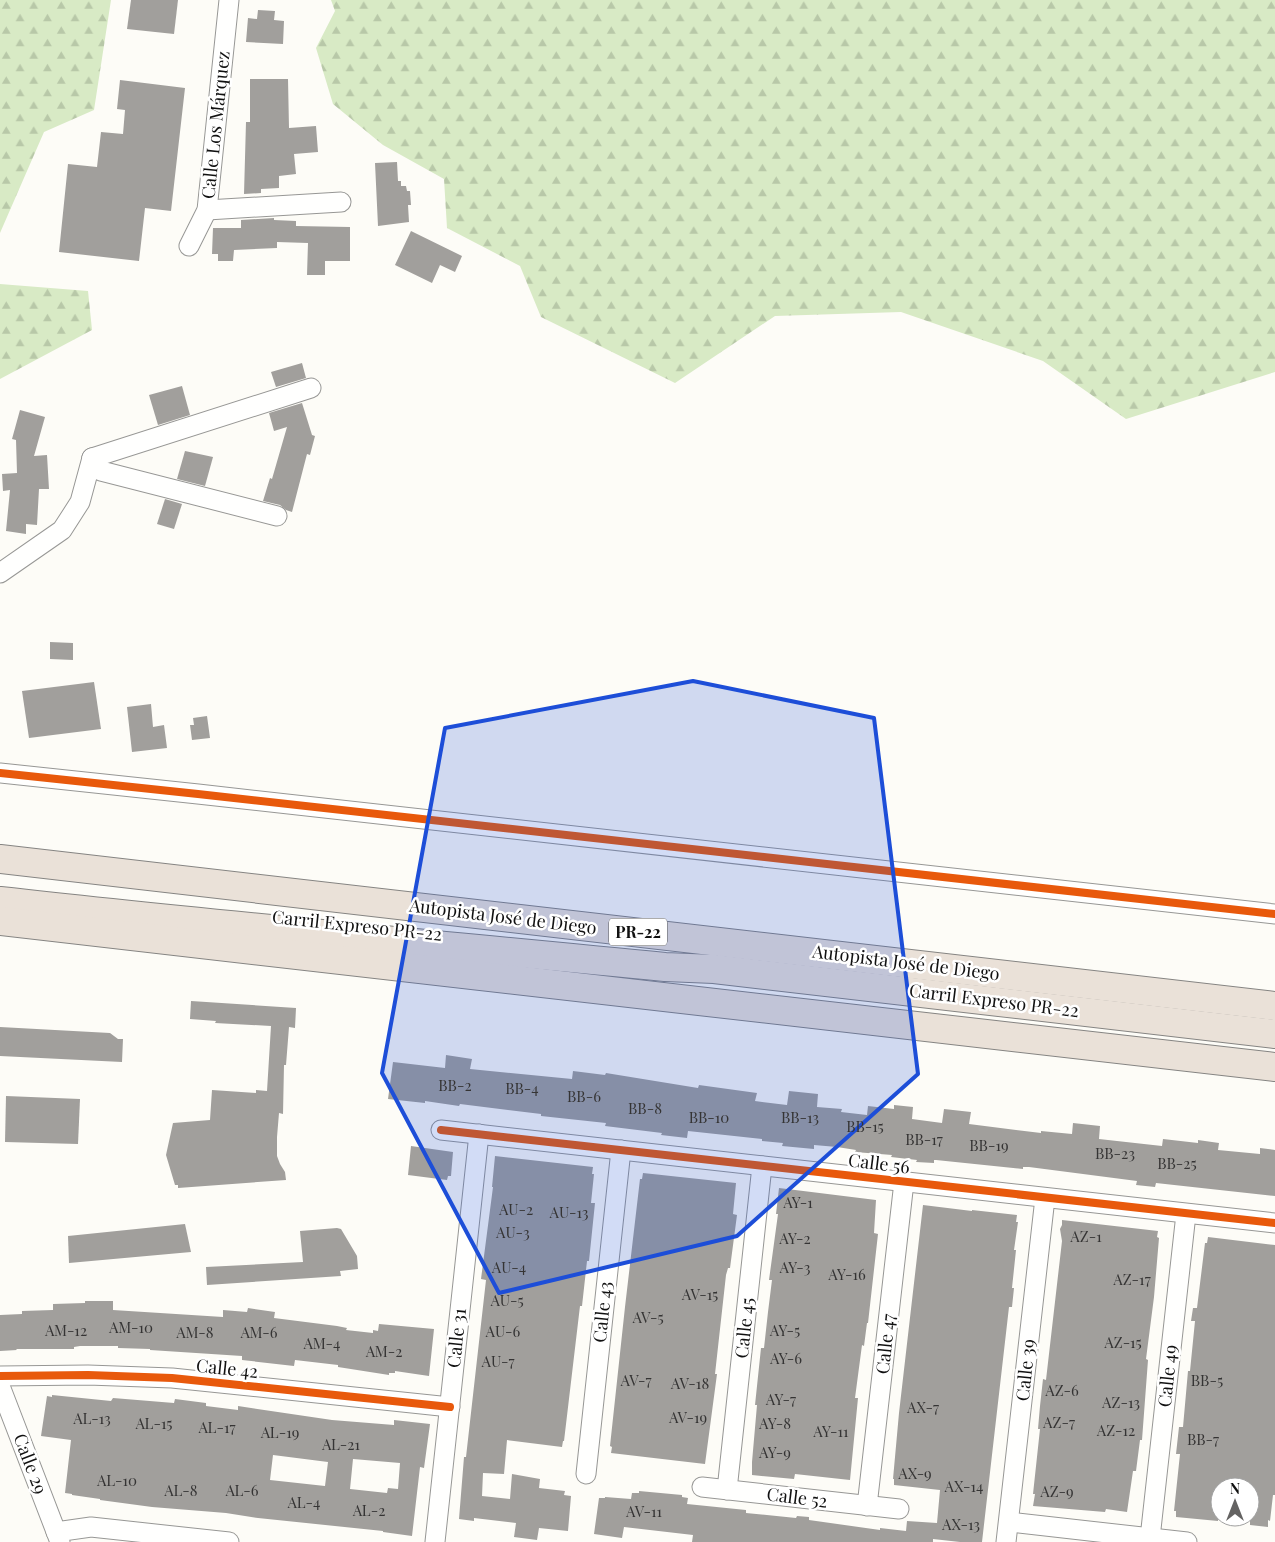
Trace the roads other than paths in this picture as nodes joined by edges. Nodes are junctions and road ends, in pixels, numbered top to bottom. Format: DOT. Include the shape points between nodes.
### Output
graph roads {
  1 [pos="229,0"];
  2 [pos="341,202"];
  3 [pos="207,210"];
  4 [pos="189,246"];
  5 [pos="311,388"];
  6 [pos="92,458"];
  7 [pos="277,516"];
  8 [pos="0,573"];
  9 [pos="0,774"];
  10 [pos="0,859"];
  11 [pos="0,885"];
  12 [pos="0,900"];
  13 [pos="1275,914"];
  14 [pos="0,921"];
  15 [pos="714,969"];
  16 [pos="1275,1006"];
  17 [pos="1275,1034"];
  18 [pos="1275,1066"];
  19 [pos="441,1130"];
  20 [pos="479,1134"];
  21 [pos="620,1150"];
  22 [pos="762,1166"];
  23 [pos="904,1182"];
  24 [pos="1045,1198"];
  25 [pos="1186,1214"];
  26 [pos="1275,1224"];
  27 [pos="0,1376"];
  28 [pos="0,1386"];
  29 [pos="450,1407"];
  30 [pos="586,1474"];
  31 [pos="702,1487"];
  32 [pos="727,1490"];
  33 [pos="868,1506"];
  34 [pos="899,1510"];
  35 [pos="1009,1522"];
  36 [pos="58,1537"];
  37 [pos="1150,1538"];
  38 [pos="229,1542"];
  39 [pos="435,1542"];
  40 [pos="1006,1542"];
  41 [pos="1187,1542"];
  1 -- 3 [label="street, Calle Los Márquez"];
  2 -- 3 [label="street"];
  3 -- 4 [label="street, Calle Los Márquez"];
  5 -- 6 [label="street"];
  6 -- 7 [label="street" via="101,471"];
  6 -- 8 [label="street" via="80,502 62,530"];
  9 -- 13 [label="street"];
  10 -- 16 [label="highway, Autopista José de Diego / PR-22"];
  11 -- 15 [label="highway, Carril Expreso PR-22" via="664,957"];
  12 -- 15 [label="highway, Carril Expreso PR-22" via="126,915"];
  14 -- 18 [label="highway"];
  15 -- 17 [label="highway, Carril Expreso PR-22"];
  19 -- 20 [label="street, Calle 56"];
  20 -- 21 [label="street, Calle 56"];
  20 -- 29 [label="street, Calle 31"];
  21 -- 22 [label="street, Calle 56"];
  21 -- 30 [label="street, Calle 43"];
  22 -- 23 [label="street, Calle 56"];
  22 -- 32 [label="street, Calle 45"];
  23 -- 24 [label="street, Calle 56"];
  23 -- 33 [label="street, Calle 47"];
  24 -- 25 [label="street, Calle 56"];
  24 -- 35 [label="street, Calle 39"];
  25 -- 26 [label="street, Calle 56"];
  25 -- 37 [label="street, Calle 49"];
  27 -- 29 [label="street, Calle 42" via="172,1378"];
  28 -- 36 [label="street, Calle 29"];
  29 -- 39 [label="street, Calle 31"];
  31 -- 32 [label="street, Calle 52"];
  32 -- 33 [label="street, Calle 52"];
  33 -- 34 [label="street, Calle 52"];
  35 -- 37 [label="street"];
  35 -- 40 [label="street, Calle 39"];
  36 -- 38 [label="street" via="91,1527"];
  37 -- 41 [label="street"];
}
